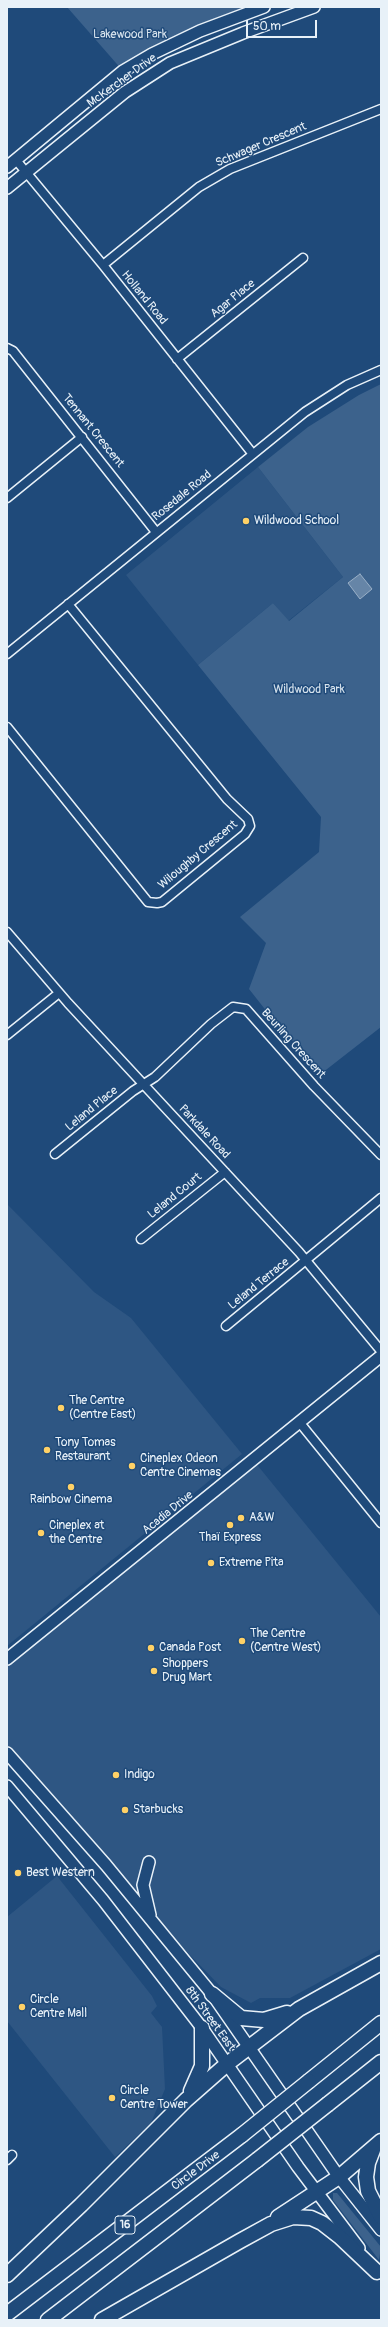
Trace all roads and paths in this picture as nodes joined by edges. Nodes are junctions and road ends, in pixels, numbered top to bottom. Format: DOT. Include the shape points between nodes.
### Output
graph roads {
  1 [pos="264,7"];
  2 [pos="314,7"];
  3 [pos="381,109"];
  4 [pos="11,163"];
  5 [pos="26,173"];
  6 [pos="7,188"];
  7 [pos="303,258"];
  8 [pos="103,265"];
  9 [pos="7,348"];
  10 [pos="177,359"];
  11 [pos="381,370"];
  12 [pos="82,437"];
  13 [pos="252,453"];
  14 [pos="7,498"];
  15 [pos="156,532"];
  16 [pos="68,604"];
  17 [pos="7,654"];
  18 [pos="7,727"];
  19 [pos="7,932"];
  20 [pos="59,993"];
  21 [pos="7,1035"];
  22 [pos="144,1084"];
  23 [pos="55,1154"];
  24 [pos="381,1155"];
  25 [pos="225,1172"];
  26 [pos="381,1198"];
  27 [pos="141,1239"];
  28 [pos="306,1260"];
  29 [pos="226,1326"];
  30 [pos="381,1351"];
  31 [pos="381,1356"];
  32 [pos="300,1423"];
  33 [pos="381,1523"];
  34 [pos="7,1658"];
  35 [pos="7,1753"];
  36 [pos="7,1786"];
  37 [pos="149,1862"];
  38 [pos="151,1919"];
  39 [pos="381,1963"];
  40 [pos="212,1994"];
  41 [pos="299,2009"];
  42 [pos="381,2023"];
  43 [pos="202,2028"];
  44 [pos="250,2046"];
  45 [pos="381,2062"];
  46 [pos="227,2064"];
  47 [pos="186,2100"];
  48 [pos="378,2144"];
  49 [pos="339,2177"];
  50 [pos="316,2193"];
  51 [pos="381,2217"];
  52 [pos="381,2230"];
  53 [pos="232,2245"];
  54 [pos="380,2272"];
  55 [pos="7,2275"];
  56 [pos="7,2314"];
  57 [pos="48,2320"];
  58 [pos="102,2320"];
  1 -- 4 [label="main road, McKercher Drive" via="200,31 152,54 124,71"];
  2 -- 5 [label="main road, McKercher Drive" via="170,63 125,92"];
  3 -- 8 [label="street, Schwager Crescent" via="230,169 199,187"];
  4 -- 5 [label="street, Holland Road"];
  5 -- 6 [label="main road, McKercher Drive"];
  5 -- 8 [label="street, Holland Road"];
  7 -- 10 [label="street, Agar Place"];
  8 -- 10 [label="street, Holland Road"];
  9 -- 12 [label="street, Tennant Crescent" via="13,351"];
  10 -- 13 [label="street, Holland Road"];
  11 -- 13 [label="street, Rosedale Road" via="347,385 305,412"];
  12 -- 14 [label="street"];
  12 -- 15 [label="street, Tennant Crescent"];
  13 -- 15 [label="street, Rosedale Road"];
  15 -- 16 [label="street, Rosedale Road"];
  16 -- 17 [label="street, Rosedale Road"];
  16 -- 18 [label="street, Wiloughby Crescent" via="227,799 248,819 250,826 245,834 162,902 148,902"];
  19 -- 20 [label="street, Parkdale Road"];
  20 -- 21 [label="street"];
  20 -- 22 [label="street, Parkdale Road"];
  22 -- 23 [label="street, Leland Place"];
  22 -- 24 [label="street, Beurling Crescent" via="155,1077 211,1024 234,1007 246,1009 314,1086"];
  22 -- 25 [label="street, Parkdale Road"];
  25 -- 27 [label="street, Leland Court"];
  25 -- 28 [label="street, Parkdale Road"];
  26 -- 28 [label="street"];
  28 -- 29 [label="street, Leland Terrace"];
  28 -- 30 [label="street, Parkdale Road"];
  31 -- 32 [label="main road, Acadia Drive"];
  32 -- 33 [label="street"];
  32 -- 34 [label="main road, Acadia Drive"];
  35 -- 38 [label="main road, 8th Street East"];
  36 -- 43 [label="main road, 8th Street East" via="103,1900"];
  37 -- 38 [label="main road" via="142,1884"];
  38 -- 40 [label="main road, 8th Street East"];
  39 -- 41 [label="highway"];
  40 -- 41 [label="highway" via="240,2018 251,2020 273,2018"];
  40 -- 44 [label="main road, 8th Street East"];
  41 -- 44 [label="highway"];
  42 -- 56 [label="highway, Circle Drive / 16, bridge" via="242,2135"];
  43 -- 46 [label="main road, 8th Street East"];
  43 -- 47 [label="highway" via="202,2066"];
  44 -- 46 [label="highway"];
  44 -- 49 [label="main road, 8th Street East"];
  45 -- 57 [label="highway, 16, bridge"];
  46 -- 47 [label="highway"];
  46 -- 50 [label="main road, 8th Street East"];
  47 -- 55 [label="highway"];
  48 -- 49 [label="highway"];
  48 -- 51 [label="highway" via="369,2156 366,2177 368,2191"];
  49 -- 50 [label="highway"];
  49 -- 52 [label="main road, 8th Street East"];
  50 -- 53 [label="highway"];
  50 -- 54 [label="main road, 8th Street East"];
  53 -- 54 [label="highway" via="270,2224 293,2217 305,2217 322,2223"];
  53 -- 58 [label="highway"];
}
